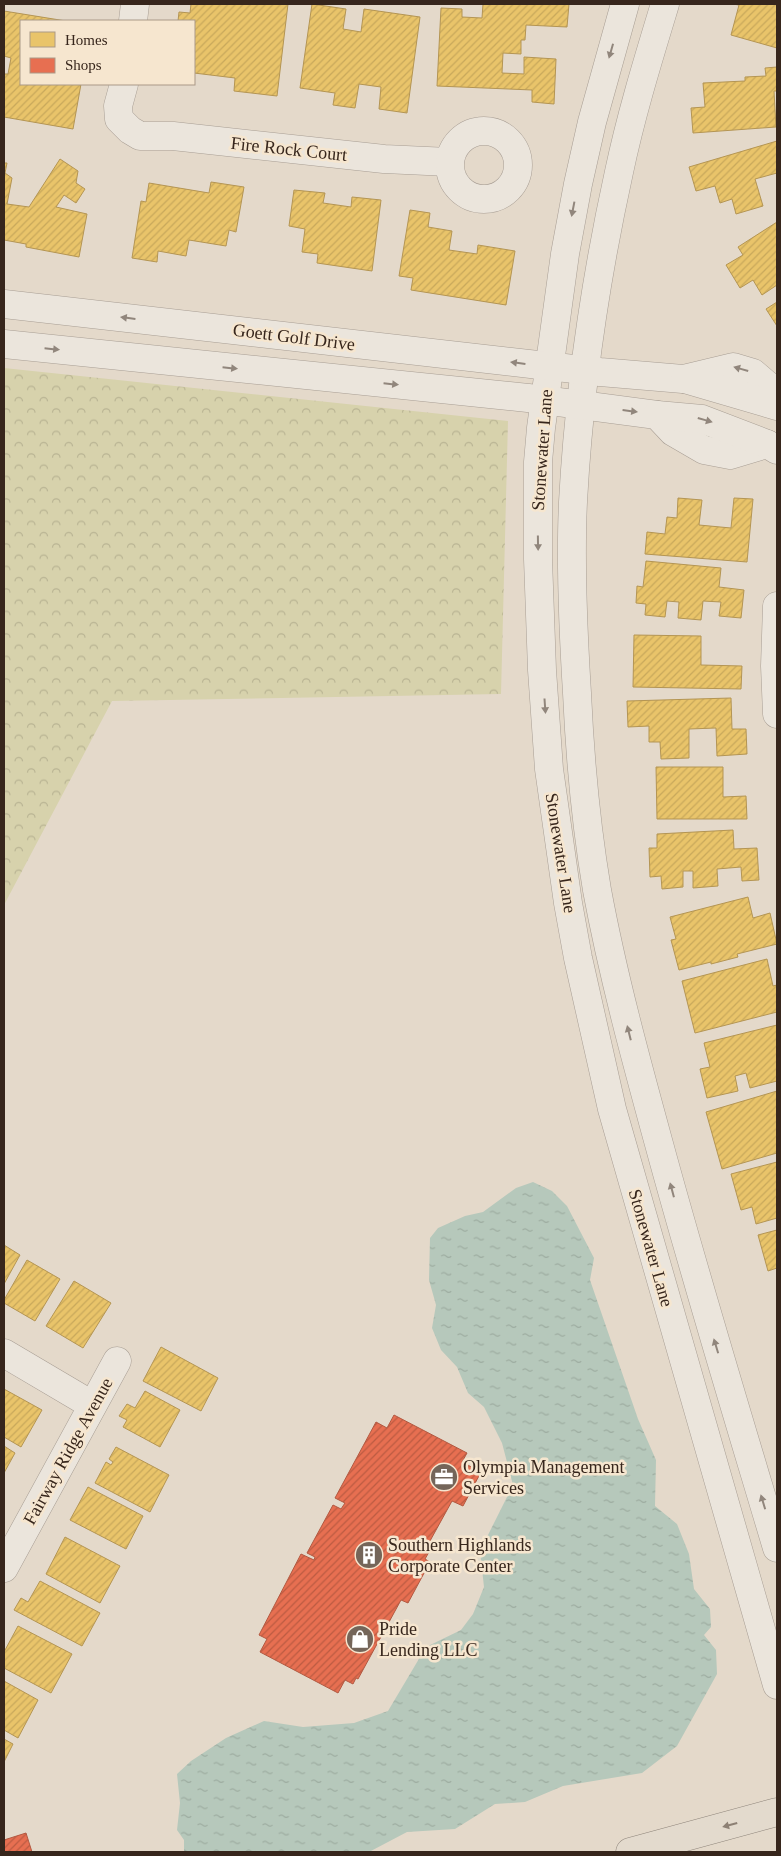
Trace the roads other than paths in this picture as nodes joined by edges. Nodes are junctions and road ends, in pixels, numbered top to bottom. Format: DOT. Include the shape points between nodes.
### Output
graph roads {
  1 [pos="135,4"];
  2 [pos="625,4"];
  3 [pos="665,4"];
  4 [pos="133,20"];
  5 [pos="124,85"];
  6 [pos="449,162"];
  7 [pos="4,304"];
  8 [pos="4,344"];
  9 [pos="549,366"];
  10 [pos="584,370"];
  11 [pos="683,379"];
  12 [pos="777,399"];
  13 [pos="544,400"];
  14 [pos="582,405"];
  15 [pos="777,406"];
  16 [pos="772,447"];
  17 [pos="777,606"];
  18 [pos="777,714"];
  19 [pos="4,1353"];
  20 [pos="117,1361"];
  21 [pos="92,1405"];
  22 [pos="777,1548"];
  23 [pos="4,1568"];
  24 [pos="777,1685"];
  25 [pos="777,1812"];
  26 [pos="630,1852"];
  1 -- 4 [label="street"];
  2 -- 9 [label="street, Stonewater Lane, one-way" via="578,184"];
  3 -- 10 [label="street, Stonewater Lane" via="619,170"];
  5 -- 6 [label="street, Fire Rock Court" via="118,106 119,120 140,136 173,136 384,159"];
  9 -- 7 [label="street, Goett Golf Drive, one-way"];
  8 -- 13 [label="street, Goett Golf Drive, one-way"];
  9 -- 10 [label="street, Goett Golf Drive"];
  9 -- 13 [label="street, Stonewater Lane"];
  10 -- 11 [label="street, Goett Golf Drive"];
  10 -- 14 [label="street, Stonewater Lane"];
  12 -- 11 [label="street, one-way" via="753,373 733,367"];
  11 -- 15 [label="street"];
  13 -- 14 [label="street, Goett Golf Drive"];
  13 -- 24 [label="street, Stonewater Lane, one-way" via="538,462 542,660 549,769 568,903 612,1109"];
  14 -- 16 [label="street, Goett Golf Drive, one-way" via="702,418"];
  22 -- 14 [label="street, Stonewater Lane, one-way" via="700,1294 632,1046 597,890 580,746 572,608 573,505"];
  17 -- 18 [label="street"];
  19 -- 21 [label="street"];
  20 -- 21 [label="street, Fairway Ridge Avenue"];
  21 -- 23 [label="street, Fairway Ridge Avenue"];
  25 -- 26 [label="main road, one-way"];
}
